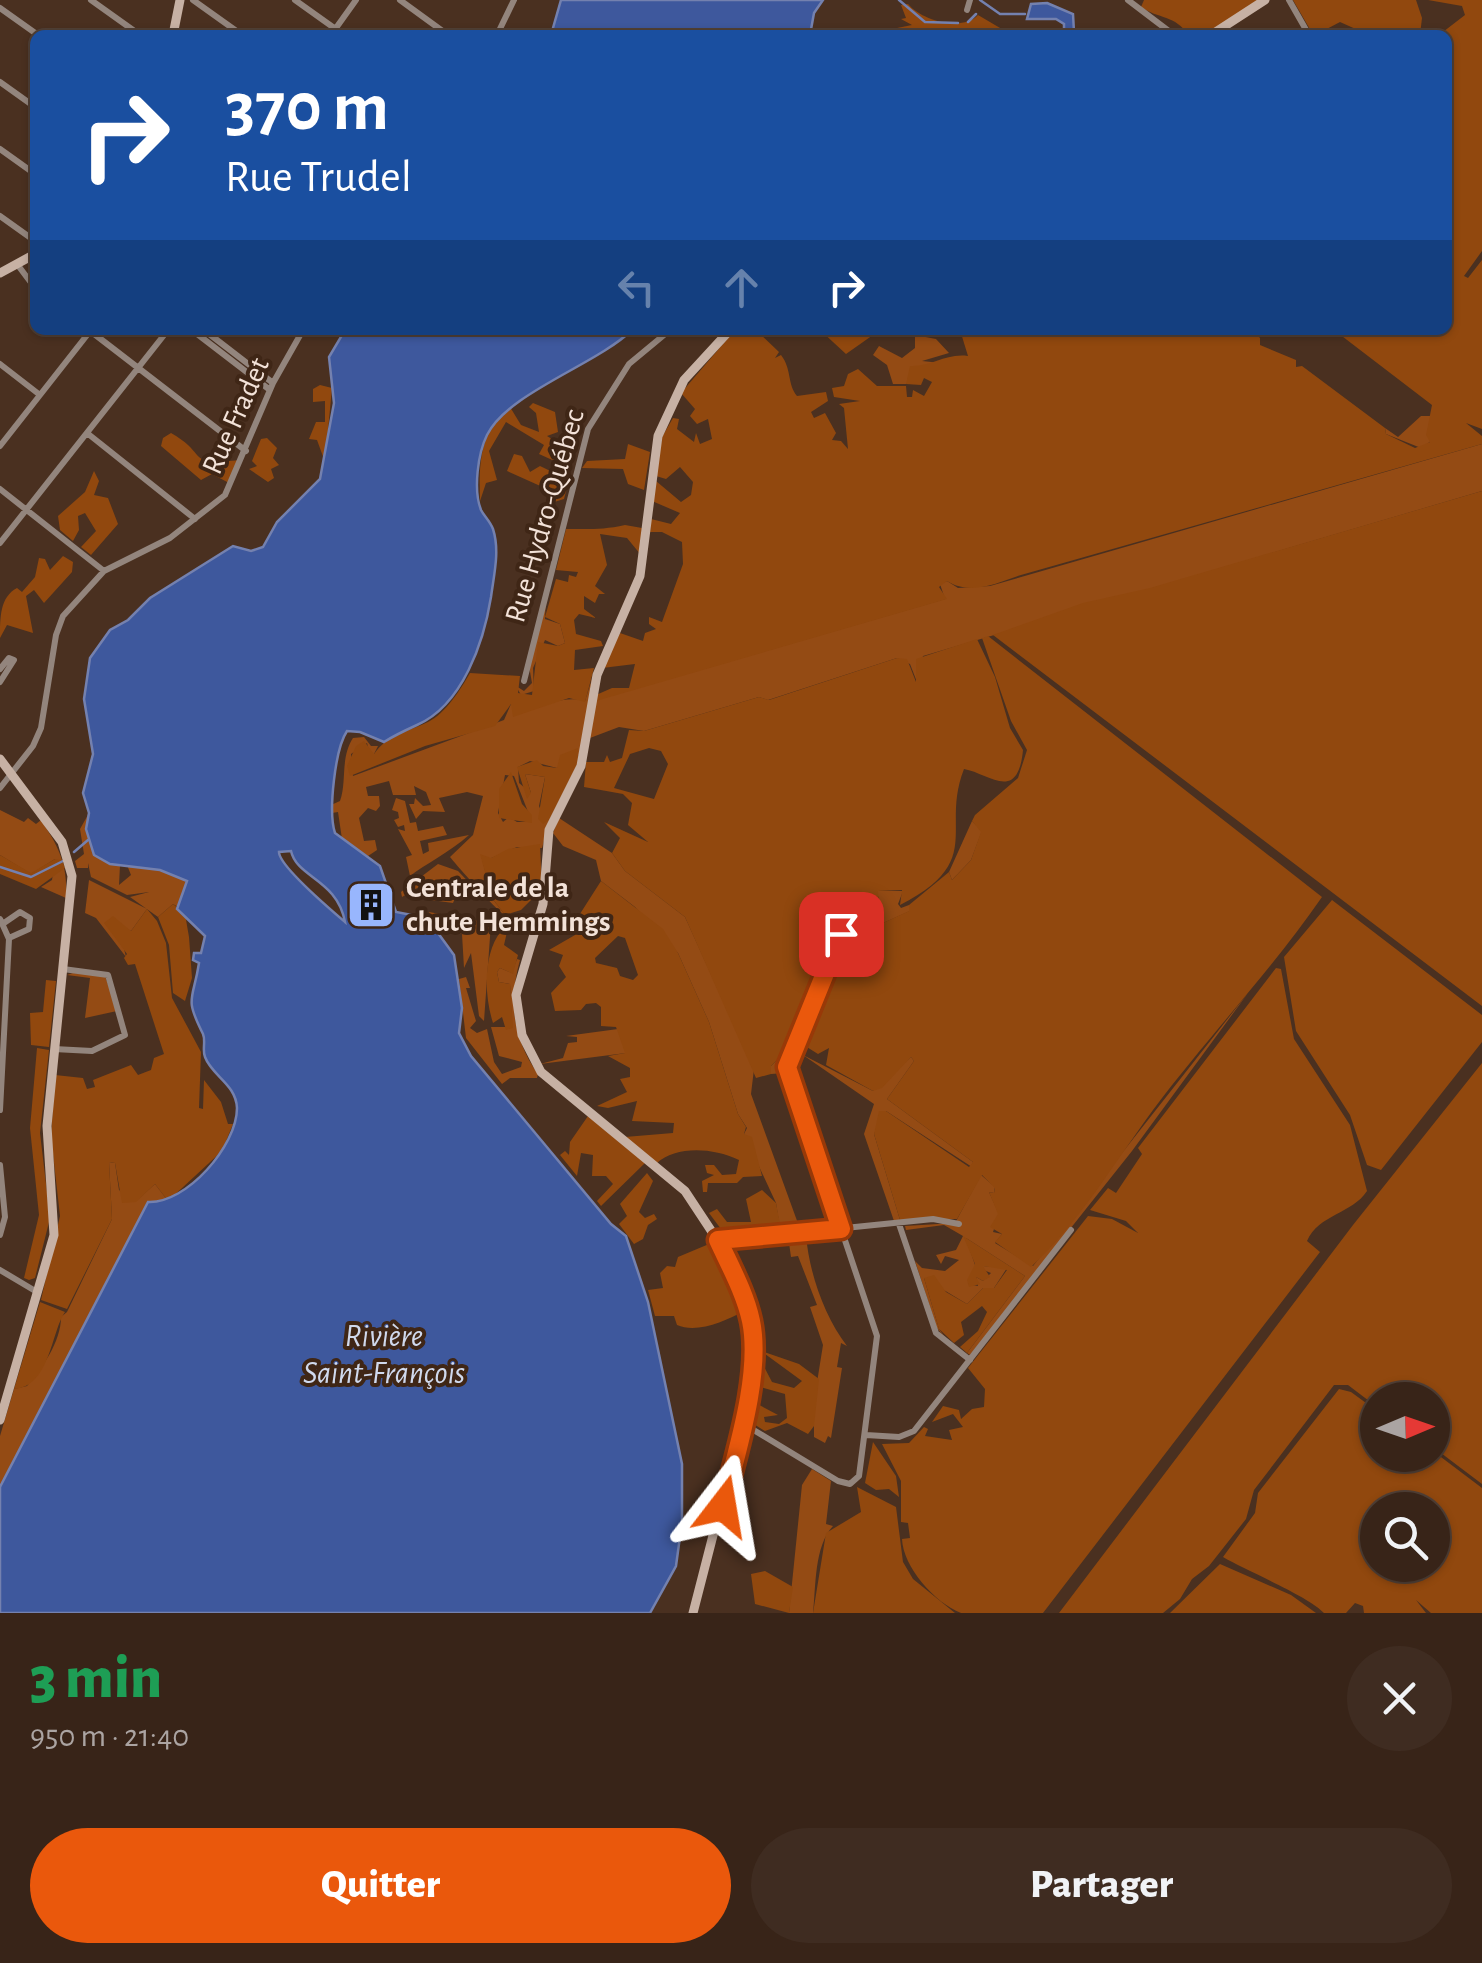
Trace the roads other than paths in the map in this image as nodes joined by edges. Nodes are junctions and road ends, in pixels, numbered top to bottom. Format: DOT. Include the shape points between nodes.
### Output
graph roads {
  1 [pos="91,0"];
  2 [pos="180,0"];
  3 [pos="193,0"];
  4 [pos="296,0"];
  5 [pos="356,0"];
  6 [pos="400,0"];
  7 [pos="514,0"];
  8 [pos="970,0"];
  9 [pos="1128,0"];
  10 [pos="1265,0"];
  11 [pos="1289,0"];
  12 [pos="0,8"];
  13 [pos="967,10"];
  14 [pos="31,30"];
  15 [pos="133,30"];
  16 [pos="174,30"];
  17 [pos="235,30"];
  18 [pos="332,30"];
  19 [pos="335,30"];
  20 [pos="441,30"];
  21 [pos="499,30"];
  22 [pos="1167,30"];
  23 [pos="1219,30"];
  24 [pos="1307,30"];
  25 [pos="0,82"];
  26 [pos="30,103"];
  27 [pos="0,149"];
  28 [pos="30,170"];
  29 [pos="0,216"];
  30 [pos="30,238"];
  31 [pos="30,257"];
  32 [pos="17,264"];
  33 [pos="0,272"];
  34 [pos="30,281"];
  35 [pos="86,335"];
  36 [pos="97,335"];
  37 [pos="164,335"];
  38 [pos="199,335"];
  39 [pos="210,335"];
  40 [pos="301,335"];
  41 [pos="664,335"];
  42 [pos="725,335"];
  43 [pos="0,364"];
  44 [pos="140,367"];
  45 [pos="271,387"];
  46 [pos="40,395"];
  47 [pos="87,433"];
  48 [pos="0,446"];
  49 [pos="246,450"];
  50 [pos="0,489"];
  51 [pos="26,510"];
  52 [pos="196,520"];
  53 [pos="0,543"];
  54 [pos="104,571"];
  55 [pos="0,670"];
  56 [pos="524,681"];
  57 [pos="0,682"];
  58 [pos="0,758"];
  59 [pos="12,771"];
  60 [pos="0,788"];
  61 [pos="2,921"];
  62 [pos="841,934"];
  63 [pos="10,938"];
  64 [pos="63,969"];
  65 [pos="3,976"];
  66 [pos="54,1049"];
  67 [pos="0,1100"];
  68 [pos="0,1110"];
  69 [pos="0,1165"];
  70 [pos="899,1224"];
  71 [pos="959,1224"];
  72 [pos="841,1229"];
  73 [pos="1071,1230"];
  74 [pos="0,1235"];
  75 [pos="718,1240"];
  76 [pos="0,1270"];
  77 [pos="38,1292"];
  78 [pos="970,1360"];
  79 [pos="0,1420"];
  80 [pos="742,1423"];
  81 [pos="866,1434"];
  82 [pos="694,1613"];
  1 -- 15 [label="street"];
  2 -- 16 [label="street"];
  3 -- 17 [label="street"];
  4 -- 18 [label="street"];
  5 -- 19 [label="street"];
  6 -- 20 [label="street"];
  7 -- 21 [label="street"];
  8 -- 13 [label="street"];
  9 -- 22 [label="street"];
  10 -- 23 [label="street"];
  11 -- 24 [label="street"];
  12 -- 14 [label="street"];
  25 -- 26 [label="street"];
  27 -- 28 [label="street"];
  29 -- 30 [label="street"];
  31 -- 32 [label="street"];
  32 -- 33 [label="street"];
  32 -- 34 [label="street"];
  35 -- 46 [label="street"];
  36 -- 44 [label="street"];
  37 -- 44 [label="street"];
  38 -- 45 [label="street"];
  39 -- 45 [label="street"];
  40 -- 45 [label="street, Rue Fradet"];
  41 -- 56 [label="street, Rue Hydro-Québec" via="629,364 588,430"];
  42 -- 75 [label="street" via="684,380 658,436 642,568 596,675 581,766 550,830 543,904 516,1002 522,1035 541,1072 680,1186"];
  43 -- 46 [label="street"];
  44 -- 47 [label="street"];
  44 -- 49 [label="street"];
  45 -- 49 [label="street, Rue Fradet"];
  46 -- 48 [label="street"];
  47 -- 51 [label="street"];
  47 -- 52 [label="street"];
  49 -- 52 [label="street, Rue Fradet" via="228,492"];
  50 -- 51 [label="street"];
  51 -- 53 [label="street"];
  51 -- 54 [label="street"];
  52 -- 54 [label="street, Rue Fradet"];
  54 -- 59 [label="street, Rue Fradet" via="60,622 44,718"];
  55 -- 57 [label="street" via="8,658 14,660"];
  58 -- 59 [label="street"];
  59 -- 60 [label="street, Rue Fradet"];
  59 -- 64 [label="street" via="69,856"];
  61 -- 63 [label="street"];
  61 -- 63 [label="street" via="20,912 30,918 27,930"];
  62 -- 72 [label="street" via="787,1067"];
  63 -- 65 [label="street"];
  64 -- 66 [label="street"];
  64 -- 66 [label="street" via="110,976 125,1035 92,1051"];
  65 -- 67 [label="street"];
  66 -- 77 [label="street" via="47,1137 55,1228"];
  67 -- 68 [label="street"];
  69 -- 74 [label="street"];
  70 -- 71 [label="street"];
  70 -- 72 [label="street"];
  70 -- 78 [label="street" via="936,1332"];
  72 -- 75 [label="street"];
  72 -- 81 [label="street" via="877,1336"];
  73 -- 78 [label="street"];
  75 -- 80 [label="street" via="752,1327"];
  76 -- 77 [label="street"];
  77 -- 79 [label="street"];
  78 -- 81 [label="street" via="912,1432"];
  80 -- 81 [label="street" via="850,1484 860,1476"];
  80 -- 82 [label="street"];
}
